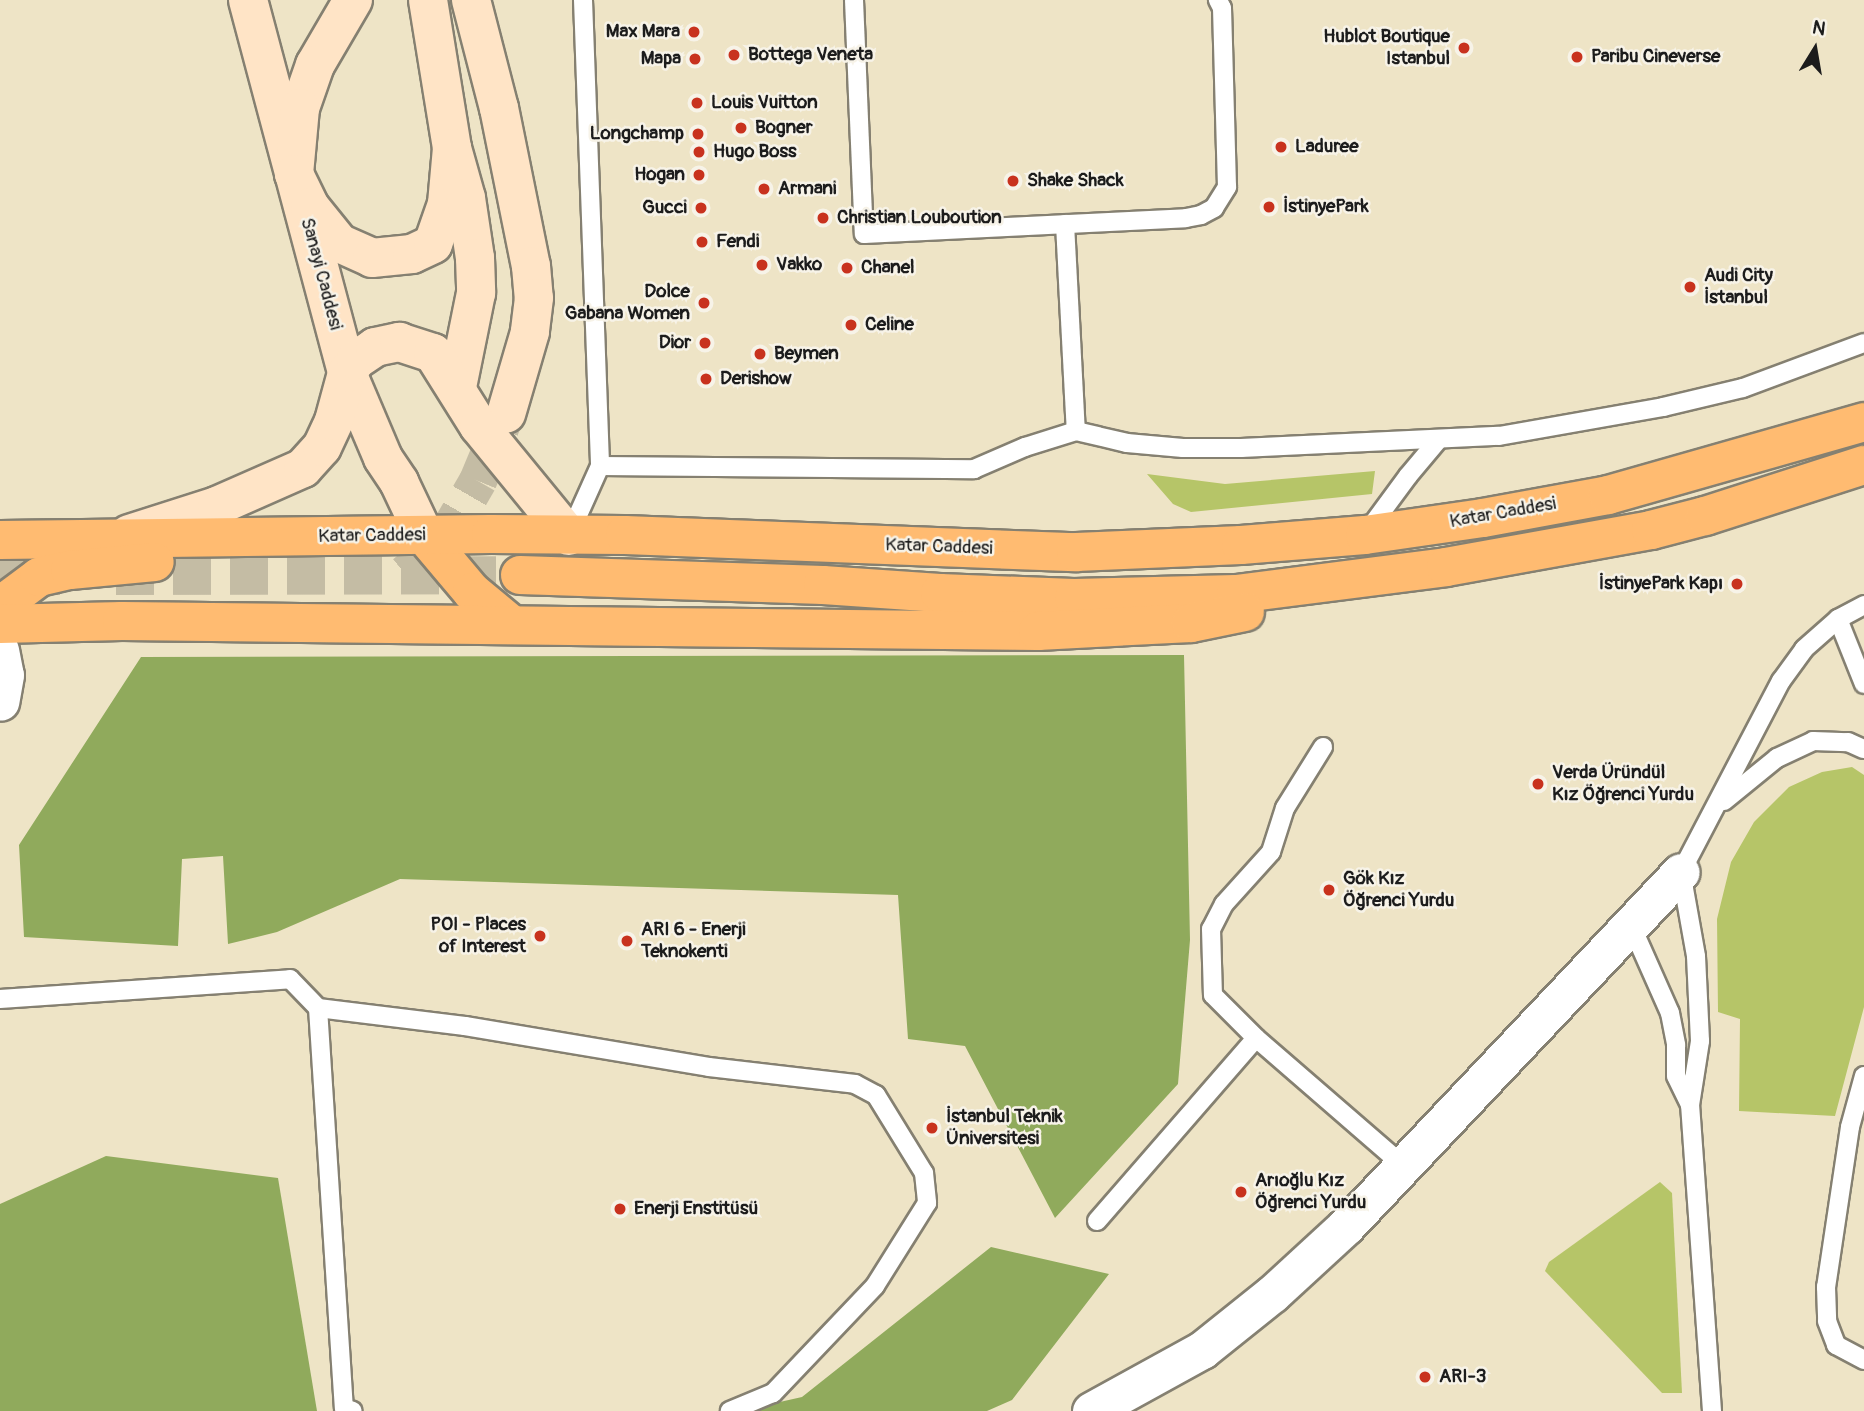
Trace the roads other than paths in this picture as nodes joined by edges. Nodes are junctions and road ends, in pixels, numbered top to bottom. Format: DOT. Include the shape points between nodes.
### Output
graph roads {
  1 [pos="248,0"];
  2 [pos="353,0"];
  3 [pos="428,0"];
  4 [pos="471,0"];
  5 [pos="583,0"];
  6 [pos="854,0"];
  7 [pos="1218,0"];
  8 [pos="452,148"];
  9 [pos="294,174"];
  10 [pos="1065,225"];
  11 [pos="1864,343"];
  12 [pos="347,373"];
  13 [pos="457,387"];
  14 [pos="506,414"];
  15 [pos="1864,422"];
  16 [pos="1076,431"];
  17 [pos="1439,439"];
  18 [pos="1864,465"];
  19 [pos="600,466"];
  20 [pos="424,535"];
  21 [pos="1365,535"];
  22 [pos="291,536"];
  23 [pos="569,536"];
  24 [pos="0,540"];
  25 [pos="109,540"];
  26 [pos="520,575"];
  27 [pos="1334,584"];
  28 [pos="1864,605"];
  29 [pos="0,606"];
  30 [pos="1838,619"];
  31 [pos="0,624"];
  32 [pos="512,625"];
  33 [pos="0,650"];
  34 [pos="1864,684"];
  35 [pos="0,702"];
  36 [pos="1323,747"];
  37 [pos="1864,749"];
  38 [pos="1718,805"];
  39 [pos="1681,872"];
  40 [pos="1631,925"];
  41 [pos="0,999"];
  42 [pos="318,1008"];
  43 [pos="1256,1038"];
  44 [pos="1864,1076"];
  45 [pos="1690,1105"];
  46 [pos="1404,1166"];
  47 [pos="1097,1221"];
  48 [pos="1864,1360"];
  49 [pos="353,1411"];
  50 [pos="730,1411"];
  51 [pos="1091,1411"];
  52 [pos="1712,1411"];
  1 -- 9 [label="street, Sanayi Caddesi"];
  2 -- 9 [label="street" via="315,65 300,108"];
  3 -- 8 [label="street"];
  4 -- 14 [label="street" via="499,108 534,298 530,332"];
  5 -- 19 [label="lane"];
  6 -- 10 [label="lane" via="864,234"];
  7 -- 10 [label="lane" via="1222,8 1227,187 1222,199 1201,215 1186,218"];
  8 -- 9 [label="street" via="447,204 433,244 412,254 372,258 339,243 310,207"];
  8 -- 13 [label="street" via="466,198 476,293"];
  9 -- 12 [label="street, Sanayi Caddesi"];
  10 -- 16 [label="lane"];
  11 -- 17 [label="lane" via="1743,388 1663,407 1499,436"];
  12 -- 13 [label="street" via="375,347 399,342 433,353"];
  12 -- 20 [label="street, Sanayi Caddesi" via="383,458"];
  12 -- 25 [label="street" via="322,447 303,468 217,506"];
  13 -- 23 [label="street" via="479,426"];
  15 -- 21 [label="main road, Katar Caddesi" via="1608,495"];
  16 -- 17 [label="lane" via="1127,443 1183,448"];
  16 -- 19 [label="lane" via="974,469"];
  17 -- 21 [label="lane"];
  18 -- 27 [label="main road" via="1651,530"];
  19 -- 23 [label="lane"];
  20 -- 22 [label="main road, Katar Caddesi"];
  20 -- 23 [label="main road, Katar Caddesi"];
  20 -- 32 [label="main road" via="472,592"];
  21 -- 23 [label="main road, Katar Caddesi" via="1076,552"];
  22 -- 25 [label="main road, Katar Caddesi"];
  22 -- 29 [label="main road" via="170,561 40,577"];
  24 -- 25 [label="main road, Katar Caddesi"];
  26 -- 27 [label="main road" via="1074,598 1236,594"];
  27 -- 32 [label="main road" via="1259,609 1191,623 1052,631"];
  28 -- 30 [label="lane"];
  30 -- 34 [label="lane"];
  30 -- 38 [label="lane" via="1804,649 1781,681"];
  31 -- 32 [label="main road"];
  33 -- 35 [label="street" via="5,675"];
  36 -- 43 [label="lane" via="1285,808 1271,852 1224,904 1211,929 1213,995"];
  37 -- 38 [label="lane" via="1848,742 1813,741 1777,758"];
  38 -- 39 [label="lane"];
  39 -- 40 [label="street"];
  39 -- 45 [label="lane" via="1696,956 1700,1041"];
  40 -- 45 [label="lane" via="1670,1013 1676,1076"];
  40 -- 46 [label="street"];
  41 -- 42 [label="lane" via="290,979"];
  42 -- 49 [label="lane" via="344,1408"];
  42 -- 50 [label="lane" via="855,1084 876,1095 924,1173 927,1203 875,1286 773,1393"];
  43 -- 46 [label="lane"];
  43 -- 47 [label="lane"];
  44 -- 48 [label="lane" via="1850,1128 1826,1287 1827,1321 1836,1345"];
  45 -- 52 [label="lane"];
  46 -- 51 [label="street" via="1272,1294 1202,1350"];
}
